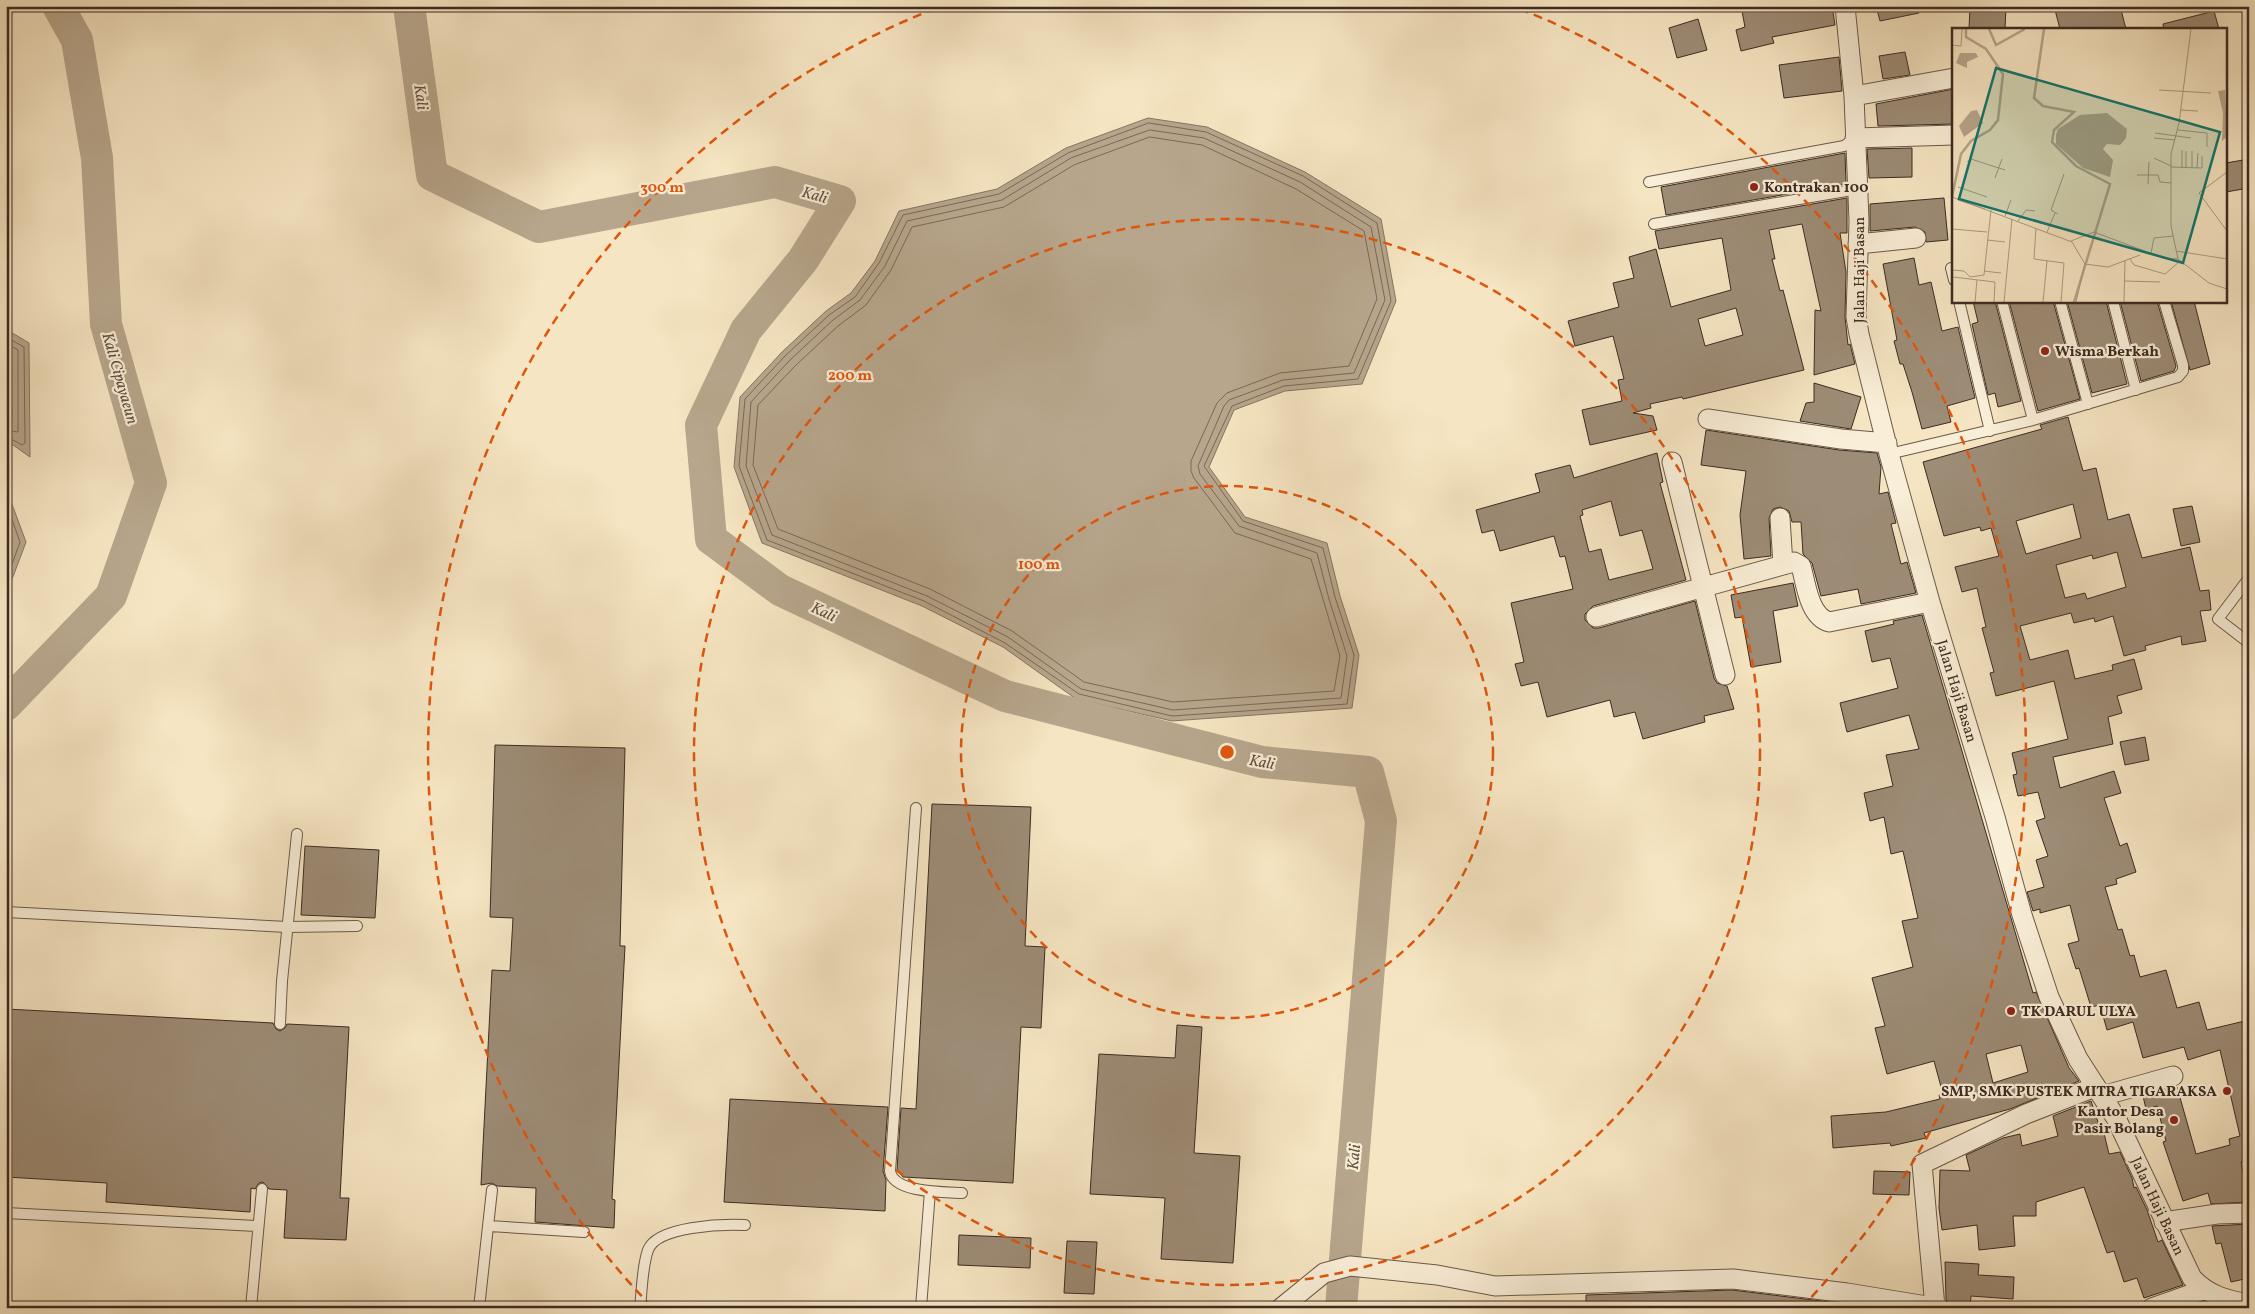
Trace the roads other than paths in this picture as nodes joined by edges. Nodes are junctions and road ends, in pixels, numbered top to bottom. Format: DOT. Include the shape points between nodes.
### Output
graph roads {
  1 [pos="1845,6"];
  2 [pos="1952,78"];
  3 [pos="1854,96"];
  4 [pos="1952,135"];
  5 [pos="1855,138"];
  6 [pos="1649,182"];
  7 [pos="1858,189"];
  8 [pos="1654,224"];
  9 [pos="1916,238"];
  10 [pos="1858,244"];
  11 [pos="1951,268"];
  12 [pos="1952,272"];
  13 [pos="1959,302"];
  14 [pos="2002,302"];
  15 [pos="2060,302"];
  16 [pos="2114,302"];
  17 [pos="2164,302"];
  18 [pos="2136,390"];
  19 [pos="2088,404"];
  20 [pos="1708,419"];
  21 [pos="2033,420"];
  22 [pos="1990,431"];
  23 [pos="1888,449"];
  24 [pos="1672,462"];
  25 [pos="1780,518"];
  26 [pos="1783,565"];
  27 [pos="2249,578"];
  28 [pos="1704,589"];
  29 [pos="1930,602"];
  30 [pos="1596,617"];
  31 [pos="2249,644"];
  32 [pos="1725,674"];
  33 [pos="916,808"];
  34 [pos="297,834"];
  35 [pos="6,912"];
  36 [pos="357,926"];
  37 [pos="287,927"];
  38 [pos="280,1024"];
  39 [pos="2173,1076"];
  40 [pos="2098,1091"];
  41 [pos="262,1189"];
  42 [pos="492,1190"];
  43 [pos="930,1191"];
  44 [pos="962,1193"];
  45 [pos="6,1213"];
  46 [pos="2249,1213"];
  47 [pos="2164,1222"];
  48 [pos="745,1225"];
  49 [pos="258,1226"];
  50 [pos="489,1226"];
  51 [pos="584,1232"];
  52 [pos="2203,1290"];
  53 [pos="2222,1304"];
  54 [pos="2249,1304"];
  55 [pos="251,1308"];
  56 [pos="479,1308"];
  57 [pos="640,1308"];
  58 [pos="920,1308"];
  59 [pos="1281,1308"];
  60 [pos="1937,1308"];
  61 [pos="2152,1308"];
  1 -- 3 [label="street, Jalan Haji Basan"];
  2 -- 3 [label="street"];
  3 -- 5 [label="street, Jalan Haji Basan"];
  4 -- 5 [label="street"];
  5 -- 6 [label="lane" via="1844,146"];
  5 -- 7 [label="street, Jalan Haji Basan"];
  7 -- 8 [label="lane"];
  7 -- 10 [label="street, Jalan Haji Basan"];
  9 -- 10 [label="street"];
  10 -- 23 [label="street, Jalan Haji Basan" via="1856,317"];
  11 -- 12 [label="lane"];
  13 -- 22 [label="lane"];
  14 -- 21 [label="lane"];
  15 -- 19 [label="lane"];
  16 -- 18 [label="lane"];
  17 -- 18 [label="lane" via="2183,371 2178,377"];
  18 -- 19 [label="lane"];
  19 -- 21 [label="lane"];
  20 -- 23 [label="street"];
  21 -- 22 [label="lane"];
  22 -- 23 [label="lane"];
  23 -- 29 [label="street, Jalan Haji Basan"];
  24 -- 28 [label="street"];
  25 -- 26 [label="street"];
  26 -- 28 [label="street"];
  26 -- 29 [label="street" via="1794,562 1801,566 1812,605 1818,616 1829,622"];
  27 -- 31 [label="lane" via="2218,619"];
  28 -- 30 [label="street"];
  28 -- 32 [label="street"];
  29 -- 40 [label="street, Jalan Haji Basan" via="2049,997 2078,1060"];
  33 -- 43 [label="lane" via="890,1171 896,1183"];
  34 -- 37 [label="lane"];
  35 -- 37 [label="lane"];
  36 -- 37 [label="lane"];
  37 -- 38 [label="lane"];
  39 -- 40 [label="street"];
  40 -- 47 [label="street, Jalan Haji Basan" via="2129,1145"];
  40 -- 60 [label="street" via="2026,1114 1922,1164"];
  41 -- 49 [label="lane"];
  42 -- 50 [label="lane"];
  43 -- 44 [label="lane"];
  43 -- 58 [label="lane"];
  45 -- 49 [label="lane"];
  46 -- 47 [label="street"];
  47 -- 52 [label="street, Jalan Haji Basan" via="2192,1278"];
  48 -- 57 [label="lane" via="712,1225 653,1241 648,1251"];
  49 -- 55 [label="lane"];
  50 -- 51 [label="lane"];
  50 -- 56 [label="lane"];
  52 -- 53 [label="street, Jalan Haji Basan"];
  52 -- 61 [label="street"];
  53 -- 54 [label="street, Jalan Haji Basan"];
  59 -- 60 [label="street" via="1324,1273 1350,1266 1503,1286 1733,1279"];
}
